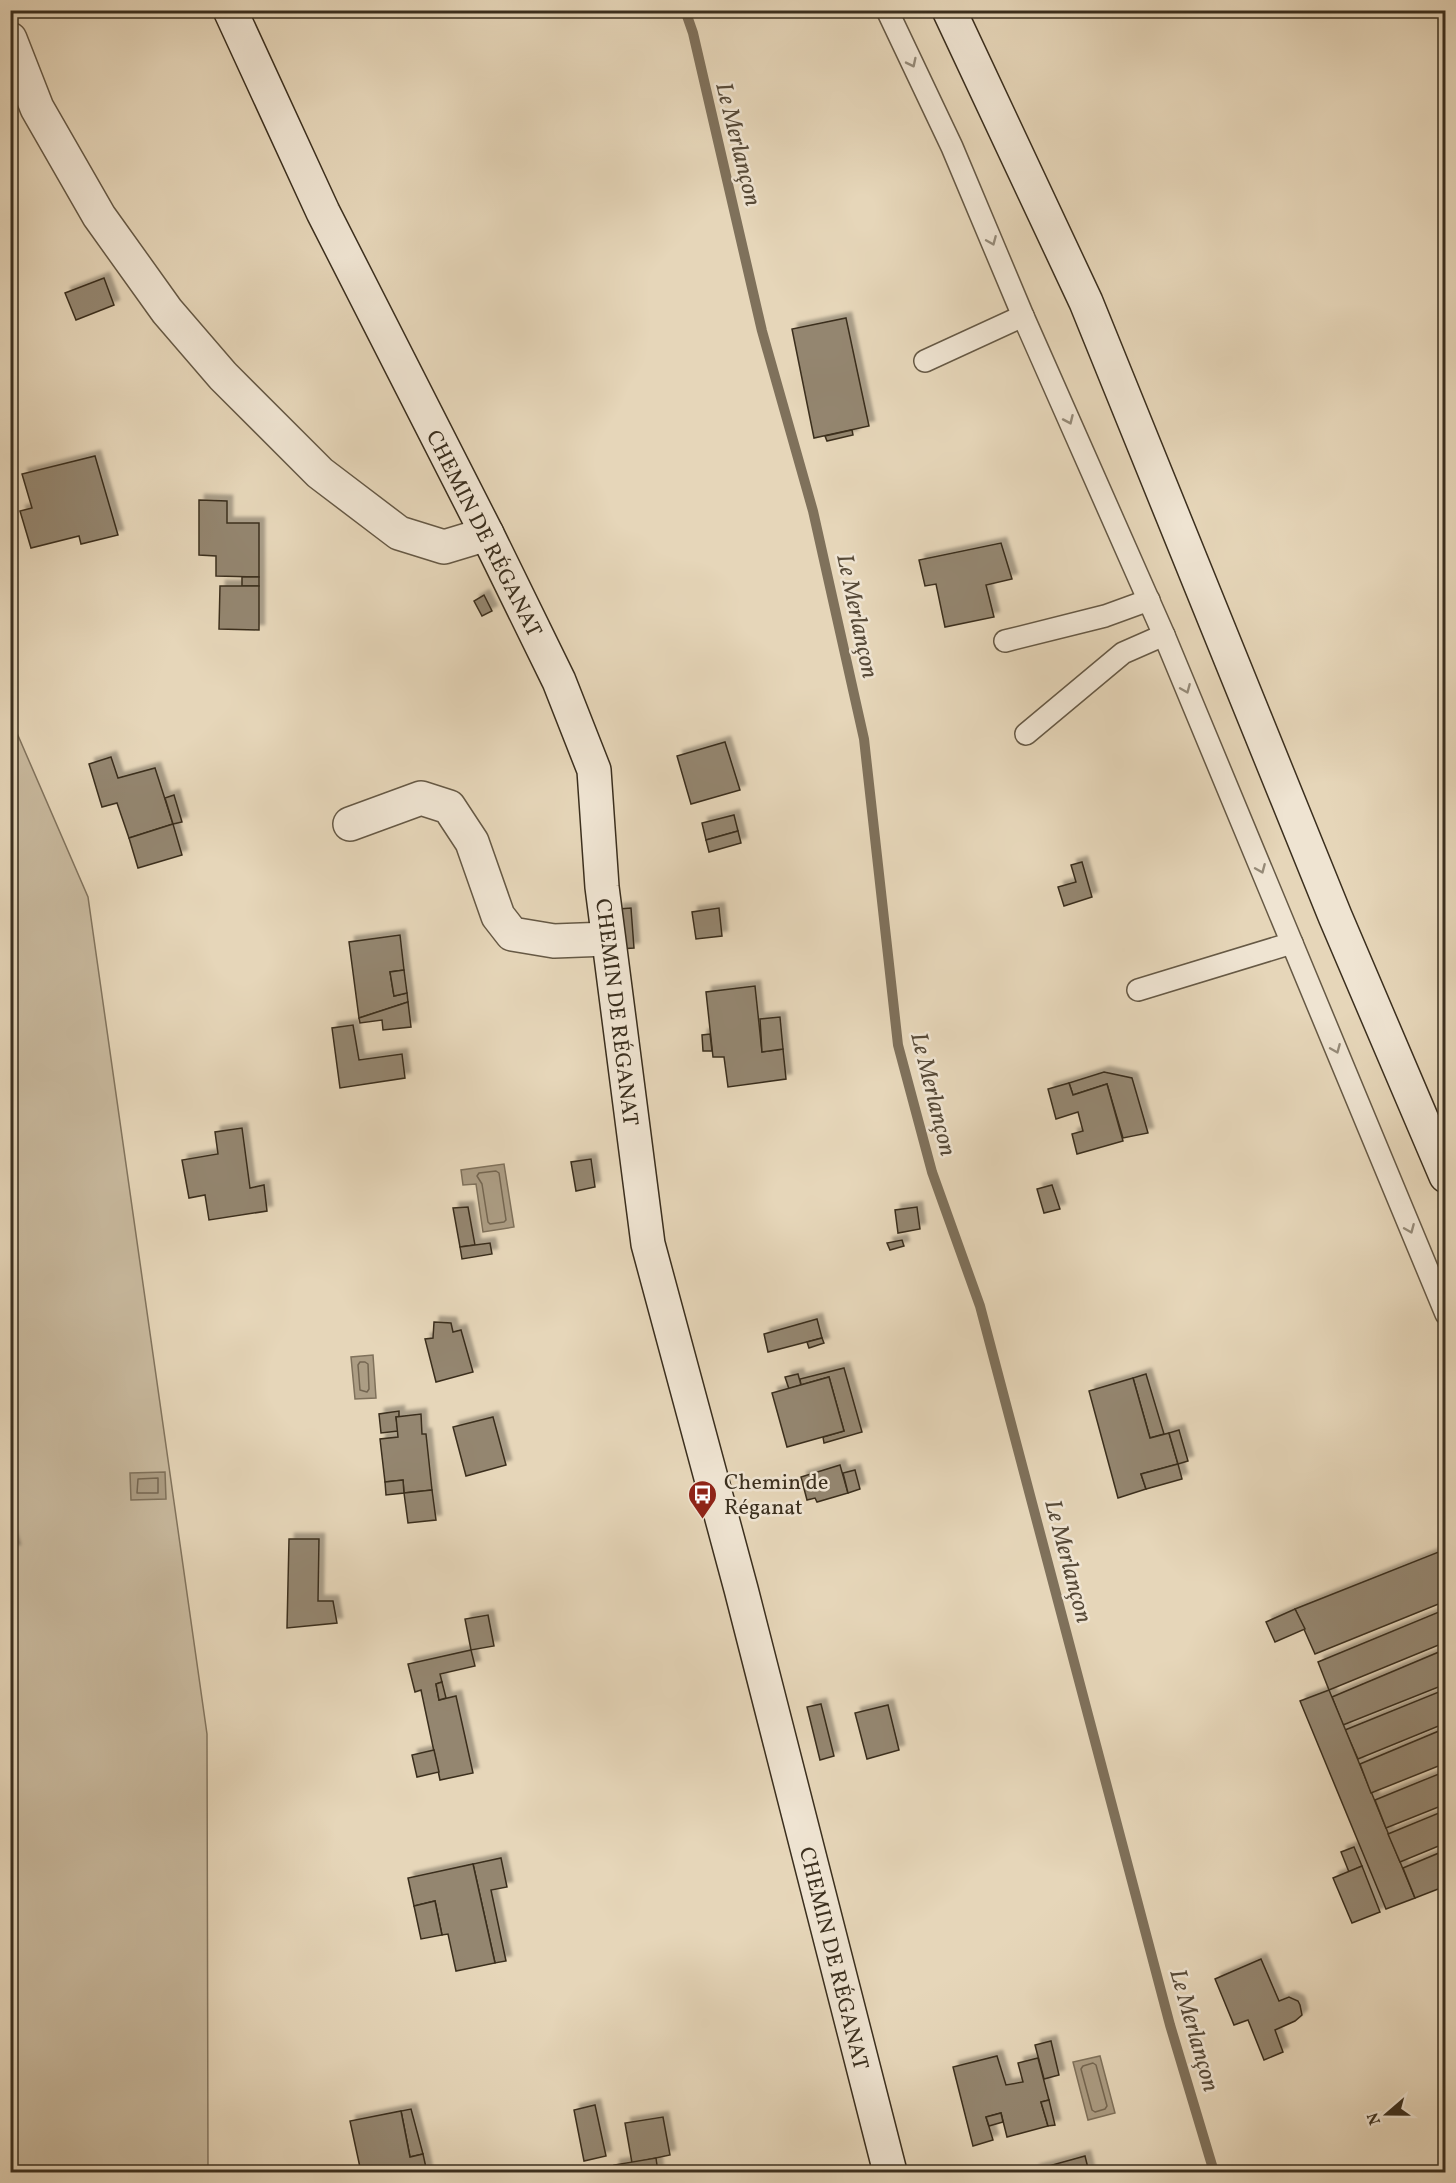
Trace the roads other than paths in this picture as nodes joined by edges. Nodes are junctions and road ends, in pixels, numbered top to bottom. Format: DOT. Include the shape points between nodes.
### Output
graph roads {
  1 [pos="230,10"];
  2 [pos="886,10"];
  3 [pos="949,10"];
  4 [pos="10,39"];
  5 [pos="1023,316"];
  6 [pos="925,361"];
  7 [pos="487,534"];
  8 [pos="1149,600"];
  9 [pos="1164,635"];
  10 [pos="1005,641"];
  11 [pos="1026,734"];
  12 [pos="350,824"];
  13 [pos="608,939"];
  14 [pos="1292,944"];
  15 [pos="1138,990"];
  16 [pos="1446,1176"];
  17 [pos="1446,1314"];
  18 [pos="890,2172"];
  1 -- 7 [label="street, CHEMIN DE RÉGANAT" via="323,212"];
  2 -- 5 [label="lane, one-way" via="952,147"];
  3 -- 16 [label="street" via="1086,302 1335,916"];
  4 -- 7 [label="street" via="37,108 99,216 167,311 224,376 320,473 399,532 444,547"];
  5 -- 6 [label="lane"];
  5 -- 8 [label="lane, one-way"];
  7 -- 13 [label="street, CHEMIN DE RÉGANAT" via="559,681 594,770"];
  8 -- 9 [label="lane"];
  8 -- 10 [label="lane" via="1105,616"];
  9 -- 11 [label="lane" via="1123,653"];
  9 -- 14 [label="lane, one-way"];
  12 -- 13 [label="street" via="422,798 449,807 472,843 498,916 512,934 554,941"];
  13 -- 18 [label="street, CHEMIN DE RÉGANAT" via="648,1244"];
  14 -- 15 [label="lane"];
  14 -- 17 [label="lane, one-way"];
}
